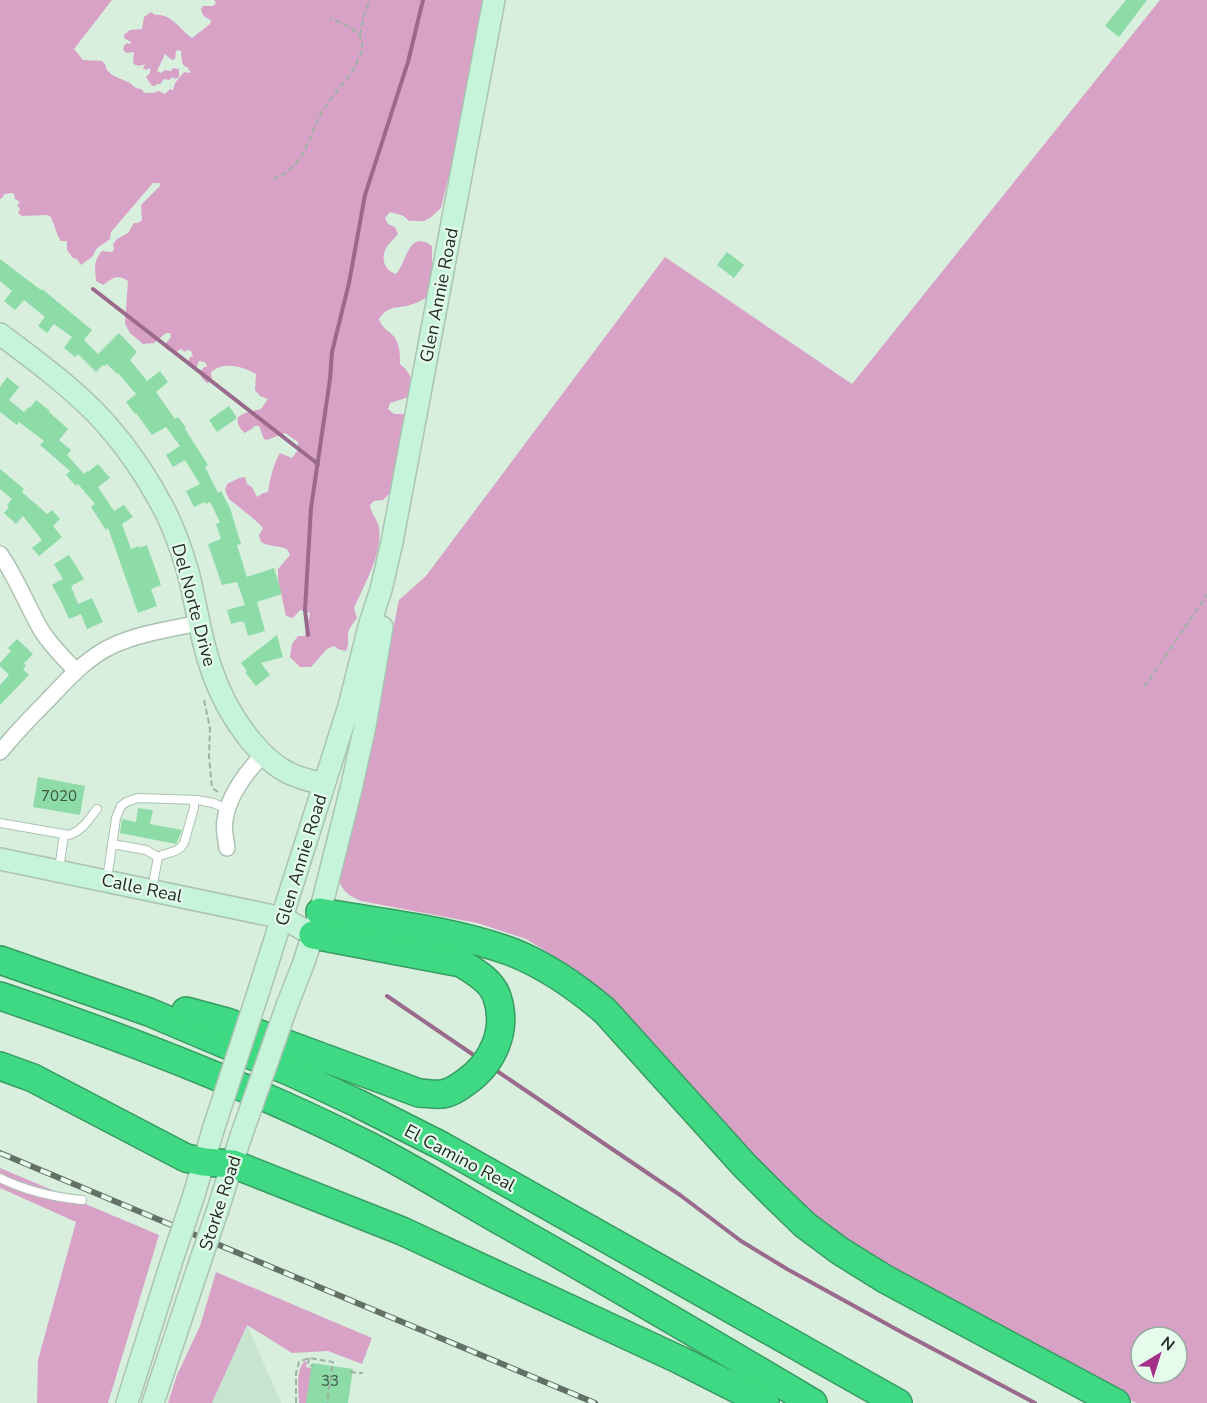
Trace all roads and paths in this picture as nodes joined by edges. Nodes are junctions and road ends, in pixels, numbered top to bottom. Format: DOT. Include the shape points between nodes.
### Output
graph roads {
  1 [pos="370,0"];
  2 [pos="494,0"];
  3 [pos="330,18"];
  4 [pos="360,35"];
  5 [pos="273,179"];
  6 [pos="0,334"];
  7 [pos="0,554"];
  8 [pos="381,590"];
  9 [pos="1207,595"];
  10 [pos="199,623"];
  11 [pos="76,671"];
  12 [pos="1144,687"];
  13 [pos="204,700"];
  14 [pos="0,752"];
  15 [pos="263,755"];
  16 [pos="324,784"];
  17 [pos="218,792"];
  18 [pos="194,800"];
  19 [pos="97,809"];
  20 [pos="227,809"];
  21 [pos="0,823"];
  22 [pos="64,835"];
  23 [pos="112,844"];
  24 [pos="227,848"];
  25 [pos="158,857"];
  26 [pos="0,859"];
  27 [pos="58,871"];
  28 [pos="106,881"];
  29 [pos="152,891"];
  30 [pos="283,918"];
  31 [pos="316,924"];
  32 [pos="0,960"];
  33 [pos="0,996"];
  34 [pos="288,1003"];
  35 [pos="0,1066"];
  36 [pos="214,1127"];
  37 [pos="237,1152"];
  38 [pos="204,1162"];
  39 [pos="0,1178"];
  40 [pos="82,1200"];
  41 [pos="309,1358"];
  42 [pos="313,1366"];
  43 [pos="350,1372"];
  44 [pos="363,1373"];
  45 [pos="127,1403"];
  46 [pos="153,1403"];
  47 [pos="296,1403"];
  48 [pos="327,1403"];
  49 [pos="765,1403"];
  50 [pos="813,1403"];
  51 [pos="898,1403"];
  52 [pos="1116,1403"];
  1 -- 4 [label="path"];
  2 -- 8 [label="main road, Glen Annie Road"];
  3 -- 4 [label="path"];
  4 -- 5 [label="path" via="361,49 355,65 321,112 297,162"];
  6 -- 10 [label="main road, Del Norte Drive" via="95,413 141,470 178,541"];
  7 -- 11 [label="street" via="43,633"];
  8 -- 16 [label="main road, Glen Annie Road"];
  8 -- 31 [label="main road, Glen Annie Road" via="382,627 365,726"];
  9 -- 12 [label="path"];
  10 -- 11 [label="street" via="113,645"];
  10 -- 15 [label="main road, Del Norte Drive" via="210,668 224,699 240,728"];
  11 -- 14 [label="street"];
  13 -- 17 [label="path" via="210,728 212,788"];
  15 -- 16 [label="main road, Del Norte Drive" via="285,771"];
  15 -- 20 [label="street" via="236,789"];
  16 -- 30 [label="main road, Glen Annie Road"];
  18 -- 20 [label="lane"];
  18 -- 23 [label="lane" via="138,798 126,802 116,818"];
  18 -- 25 [label="lane" via="182,848"];
  19 -- 22 [label="lane" via="78,831"];
  20 -- 24 [label="street"];
  21 -- 22 [label="lane"];
  22 -- 27 [label="lane"];
  23 -- 25 [label="lane" via="146,850"];
  23 -- 28 [label="lane"];
  25 -- 29 [label="lane"];
  26 -- 27 [label="main road, Calle Real"];
  27 -- 28 [label="main road, Calle Real"];
  28 -- 29 [label="main road, Calle Real"];
  29 -- 30 [label="main road, Calle Real"];
  30 -- 31 [label="main road"];
  30 -- 36 [label="main road, Glen Annie Road, bridge"];
  31 -- 32 [label="highway" via="461,963 481,975 497,995 500,1033 488,1061 475,1076 441,1094 419,1093 227,1022"];
  31 -- 34 [label="main road, Glen Annie Road"];
  31 -- 52 [label="highway" via="452,934 513,952 551,971 604,1011 744,1165 806,1225 840,1251"];
  32 -- 51 [label="highway, El Camino Real" via="159,1016 357,1103 442,1146"];
  33 -- 50 [label="highway, El Camino Real" via="210,1073 370,1147"];
  34 -- 37 [label="main road, Storke Road, bridge"];
  35 -- 38 [label="highway" via="33,1078 186,1158"];
  36 -- 38 [label="main road, Storke Road"];
  37 -- 38 [label="highway"];
  37 -- 46 [label="main road, Storke Road, bridge"];
  37 -- 49 [label="highway"];
  38 -- 45 [label="main road, Storke Road, bridge"];
  39 -- 40 [label="lane" via="34,1192"];
  41 -- 42 [label="path" via="308,1365"];
  41 -- 47 [label="path" via="299,1362 297,1368"];
  41 -- 48 [label="path" via="333,1362"];
  43 -- 44 [label="path"];
}
